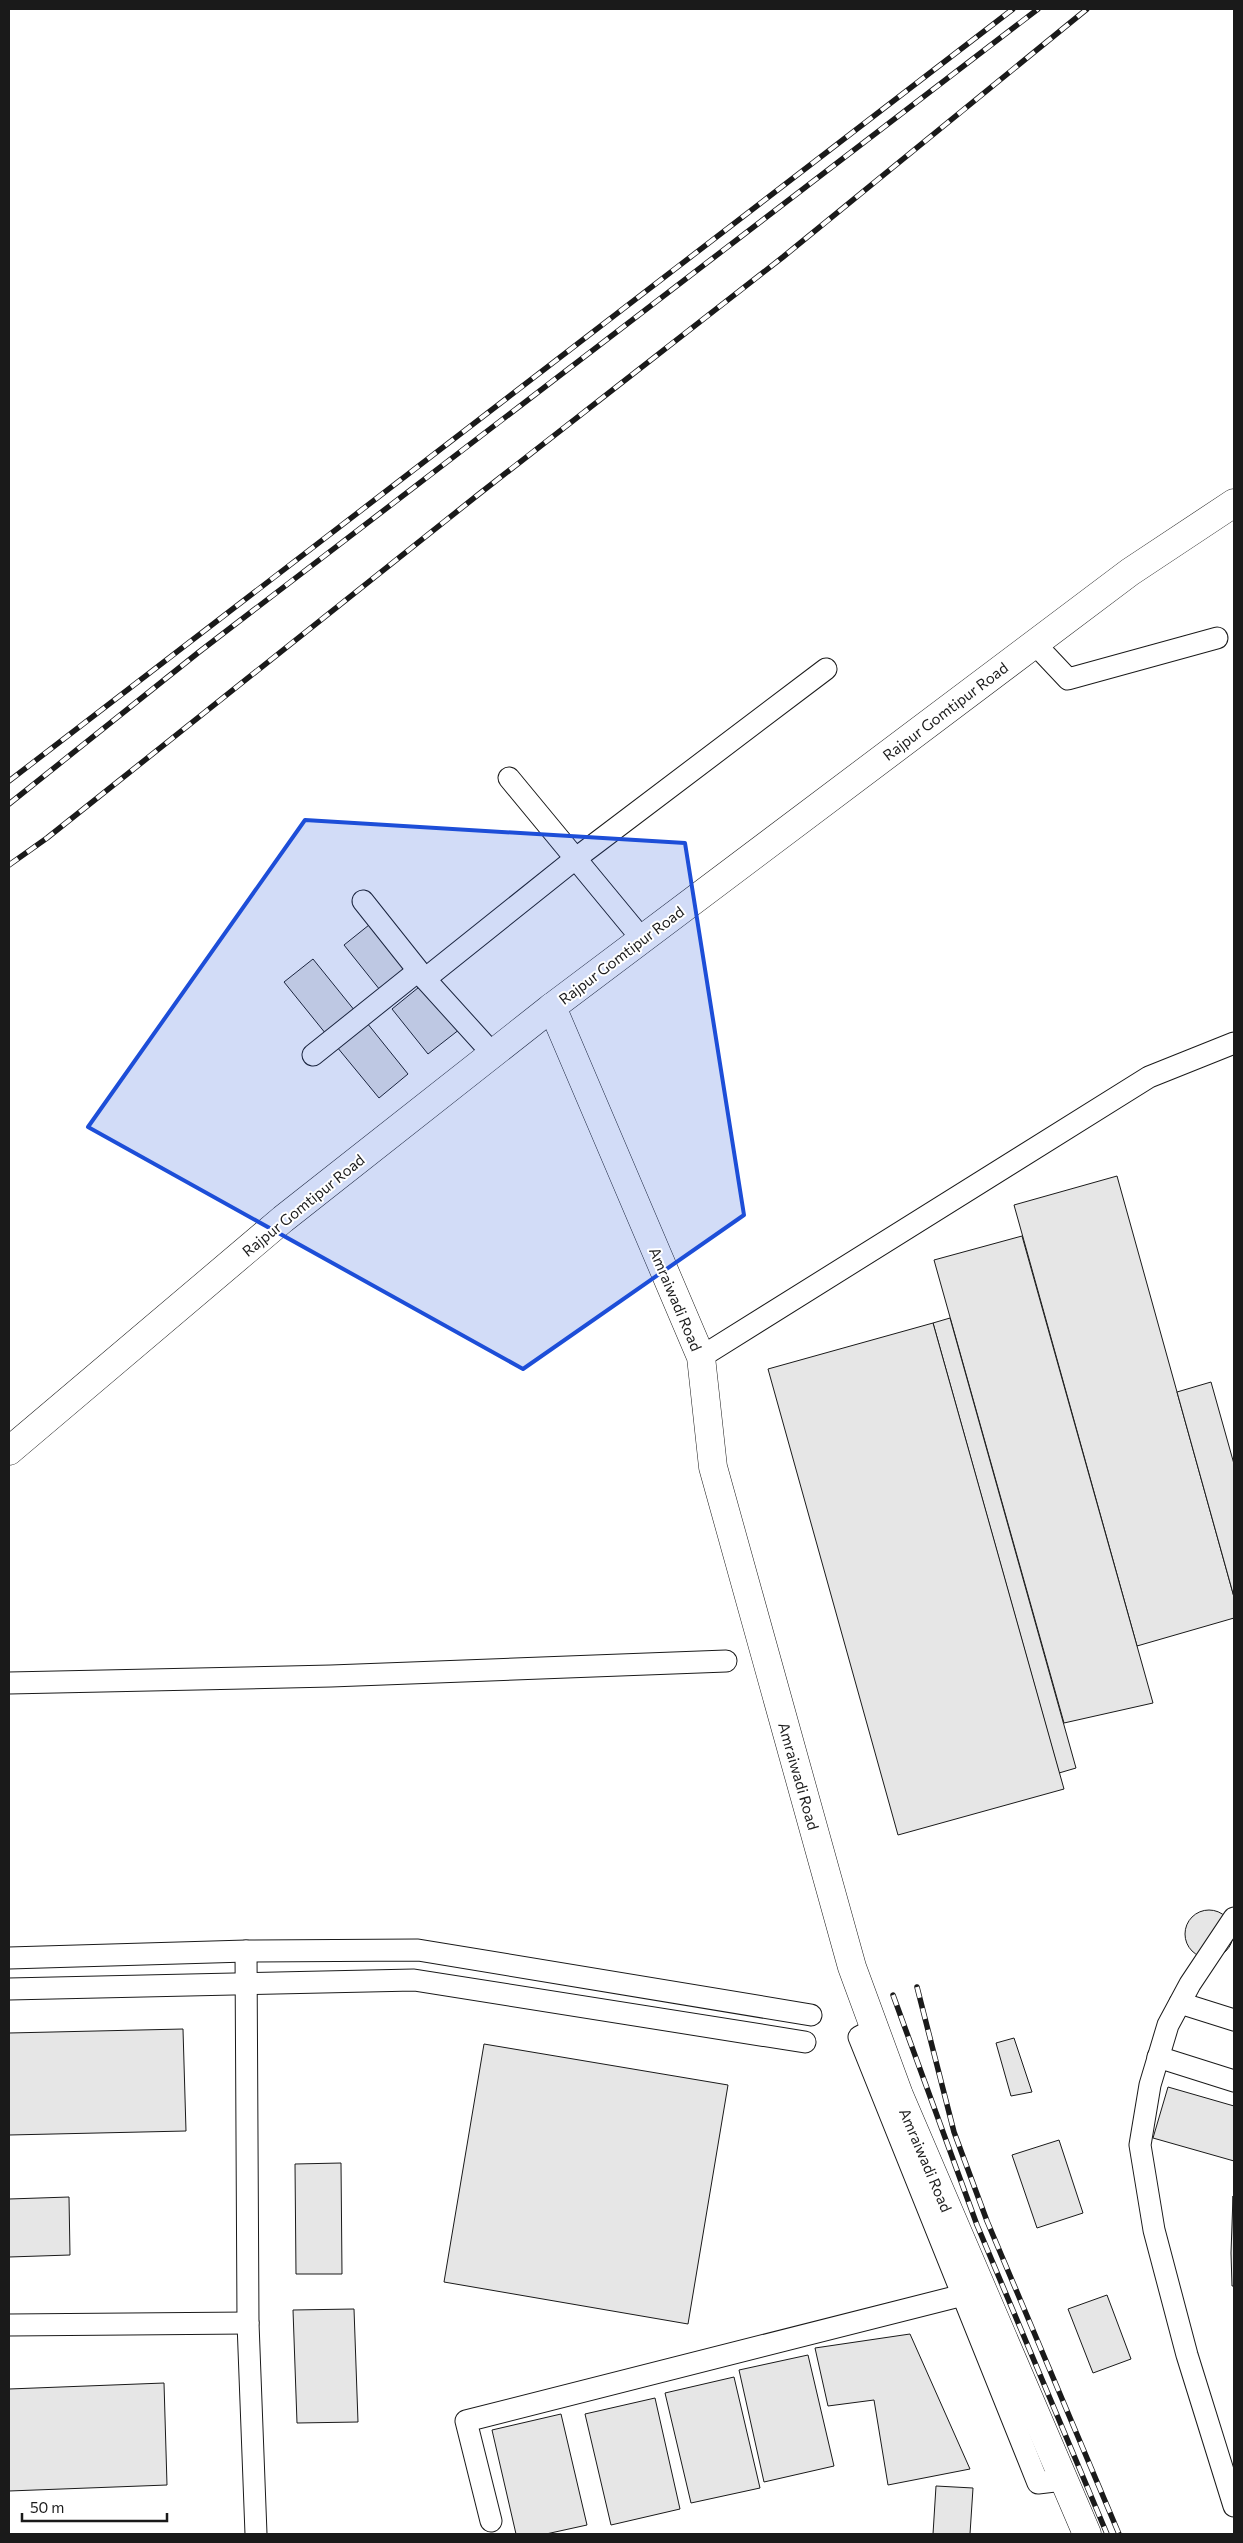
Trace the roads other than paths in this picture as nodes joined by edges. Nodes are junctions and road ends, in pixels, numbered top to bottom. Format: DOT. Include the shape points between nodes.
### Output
graph roads {
  1 [pos="1234,503"];
  2 [pos="1217,638"];
  3 [pos="1035,644"];
  4 [pos="826,669"];
  5 [pos="509,778"];
  6 [pos="575,859"];
  7 [pos="363,901"];
  8 [pos="642,939"];
  9 [pos="422,975"];
  10 [pos="552,1007"];
  11 [pos="1231,1040"];
  12 [pos="492,1053"];
  13 [pos="313,1055"];
  14 [pos="701,1357"];
  15 [pos="16,1437"];
  16 [pos="9,1451"];
  17 [pos="726,1661"];
  18 [pos="9,1683"];
  19 [pos="1234,1918"];
  20 [pos="246,1951"];
  21 [pos="9,1958"];
  22 [pos="246,1982"];
  23 [pos="9,1989"];
  24 [pos="1180,2003"];
  25 [pos="783,2011"];
  26 [pos="811,2015"];
  27 [pos="1234,2020"];
  28 [pos="874,2028"];
  29 [pos="777,2038"];
  30 [pos="805,2042"];
  31 [pos="1158,2057"];
  32 [pos="1234,2081"];
  33 [pos="963,2296"];
  34 [pos="248,2323"];
  35 [pos="9,2325"];
  36 [pos="1063,2480"];
  37 [pos="1234,2506"];
  38 [pos="491,2521"];
  39 [pos="256,2534"];
  40 [pos="1087,2534"];
  1 -- 3 [label="main road, Rajpur Gomtipur Road" via="1130,572"];
  2 -- 3 [label="street" via="1068,678"];
  3 -- 8 [label="main road, Rajpur Gomtipur Road"];
  4 -- 6 [label="street"];
  5 -- 6 [label="street"];
  6 -- 8 [label="street"];
  6 -- 9 [label="street"];
  7 -- 9 [label="street"];
  8 -- 10 [label="main road, Rajpur Gomtipur Road"];
  9 -- 12 [label="street"];
  9 -- 13 [label="street"];
  10 -- 12 [label="main road, Rajpur Gomtipur Road"];
  10 -- 14 [label="main road, Amraiwadi Road"];
  11 -- 14 [label="street" via="1149,1078"];
  12 -- 15 [label="main road, Rajpur Gomtipur Road"];
  14 -- 28 [label="main road, Amraiwadi Road" via="713,1467 852,1967"];
  15 -- 16 [label="main road, Rajpur Gomtipur Road"];
  17 -- 18 [label="street" via="331,1676"];
  19 -- 24 [label="street"];
  20 -- 21 [label="street"];
  20 -- 22 [label="street"];
  20 -- 25 [label="street" via="418,1950"];
  22 -- 23 [label="street"];
  22 -- 29 [label="street" via="414,1980"];
  22 -- 34 [label="street"];
  24 -- 27 [label="street"];
  24 -- 31 [label="street" via="1168,2025"];
  25 -- 26 [label="street"];
  25 -- 29 [label="street"];
  28 -- 33 [label="street" via="859,2037"];
  28 -- 36 [label="main road, Amraiwadi Road" via="899,2095"];
  29 -- 30 [label="street"];
  31 -- 32 [label="street"];
  31 -- 37 [label="street" via="1140,2145 1144,2175 1154,2230 1187,2355"];
  33 -- 36 [label="street" via="1038,2483"];
  33 -- 38 [label="street" via="466,2421"];
  34 -- 35 [label="street"];
  34 -- 39 [label="street"];
  36 -- 40 [label="main road, Amraiwadi Road"];
}
